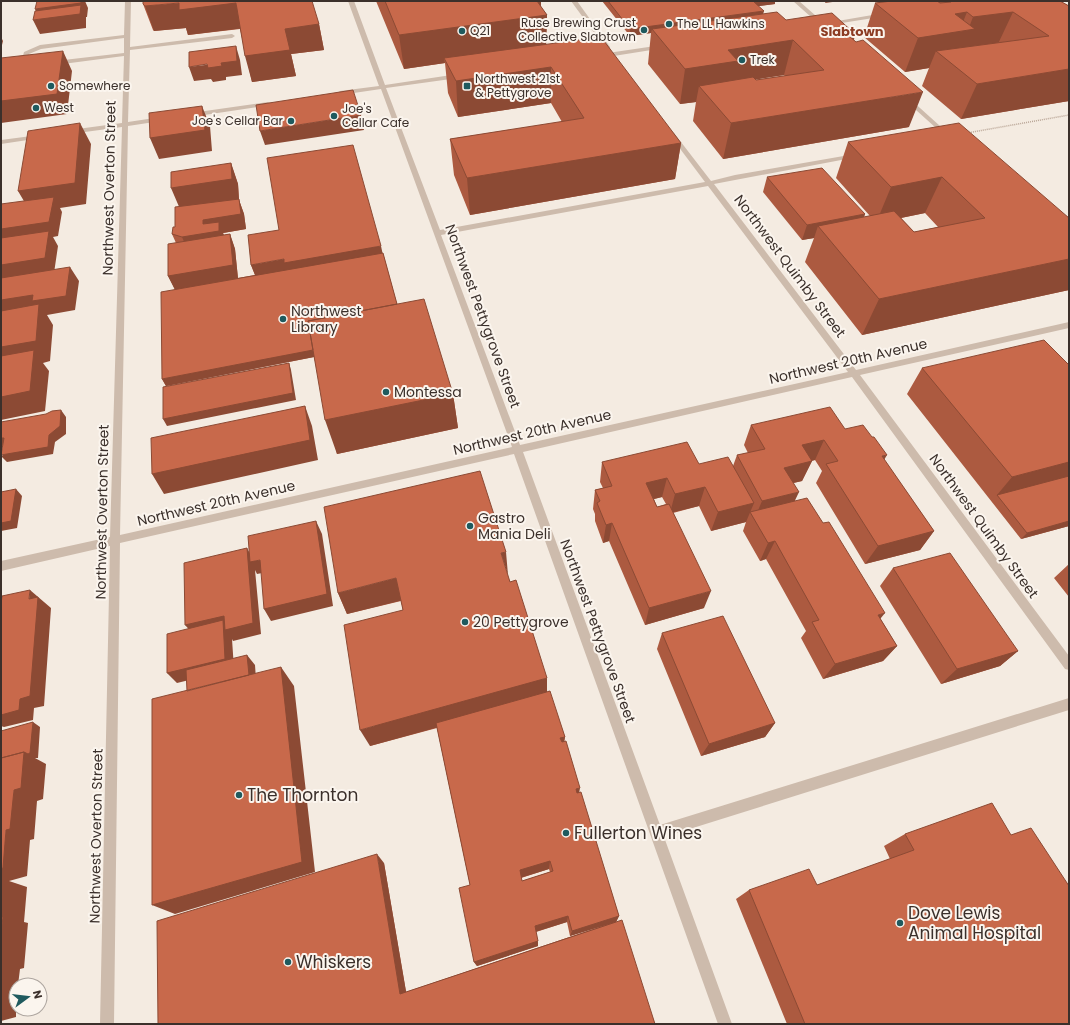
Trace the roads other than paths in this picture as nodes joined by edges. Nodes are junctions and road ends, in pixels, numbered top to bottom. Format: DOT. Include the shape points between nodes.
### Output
graph roads {
  1 [pos="128,1"];
  2 [pos="351,1"];
  3 [pos="574,1"];
  4 [pos="796,1"];
  5 [pos="893,14"];
  6 [pos="127,36"];
  7 [pos="232,36"];
  8 [pos="668,46"];
  9 [pos="126,52"];
  10 [pos="615,57"];
  11 [pos="591,58"];
  12 [pos="38,64"];
  13 [pos="46,64"];
  14 [pos="467,75"];
  15 [pos="384,87"];
  16 [pos="334,94"];
  17 [pos="902,95"];
  18 [pos="272,103"];
  19 [pos="182,116"];
  20 [pos="167,118"];
  21 [pos="124,124"];
  22 [pos="667,127"];
  23 [pos="66,133"];
  24 [pos="43,136"];
  25 [pos="943,140"];
  26 [pos="1,142"];
  27 [pos="866,154"];
  28 [pos="709,183"];
  29 [pos="437,233"];
  30 [pos="1069,325"];
  31 [pos="854,374"];
  32 [pos="517,449"];
  33 [pos="115,540"];
  34 [pos="1,566"];
  35 [pos="1069,665"];
  36 [pos="1069,704"];
  37 [pos="656,833"];
  38 [pos="107,1024"];
  39 [pos="725,1024"];
  1 -- 6 [label="street, Northwest Overton Street"];
  2 -- 15 [label="street, Northwest Pettygrove Street"];
  3 -- 10 [label="street"];
  4 -- 5 [label="street" via="821,26"];
  6 -- 9 [label="street, Northwest Overton Street"];
  6 -- 12 [label="street" via="40,47 26,53 24,63"];
  7 -- 9 [label="street"];
  8 -- 10 [label="street"];
  9 -- 13 [label="street"];
  9 -- 21 [label="street, Northwest Overton Street"];
  10 -- 11 [label="street"];
  14 -- 15 [label="street"];
  15 -- 16 [label="street"];
  15 -- 29 [label="street, Northwest Pettygrove Street"];
  17 -- 25 [label="street" via="954,141"];
  18 -- 19 [label="street"];
  20 -- 21 [label="street"];
  21 -- 23 [label="street"];
  21 -- 33 [label="street, Northwest Overton Street"];
  22 -- 28 [label="street, Northwest Quimby Street"];
  24 -- 26 [label="street"];
  27 -- 28 [label="street"];
  28 -- 29 [label="street"];
  28 -- 31 [label="street, Northwest Quimby Street"];
  29 -- 32 [label="street, Northwest Pettygrove Street"];
  30 -- 31 [label="street, Northwest 20th Avenue"];
  31 -- 32 [label="street, Northwest 20th Avenue"];
  31 -- 35 [label="street, Northwest Quimby Street"];
  32 -- 33 [label="street, Northwest 20th Avenue"];
  32 -- 37 [label="street, Northwest Pettygrove Street"];
  33 -- 34 [label="street, Northwest 20th Avenue"];
  33 -- 38 [label="street, Northwest Overton Street"];
  36 -- 37 [label="street"];
  37 -- 39 [label="street, Northwest Pettygrove Street"];
}
